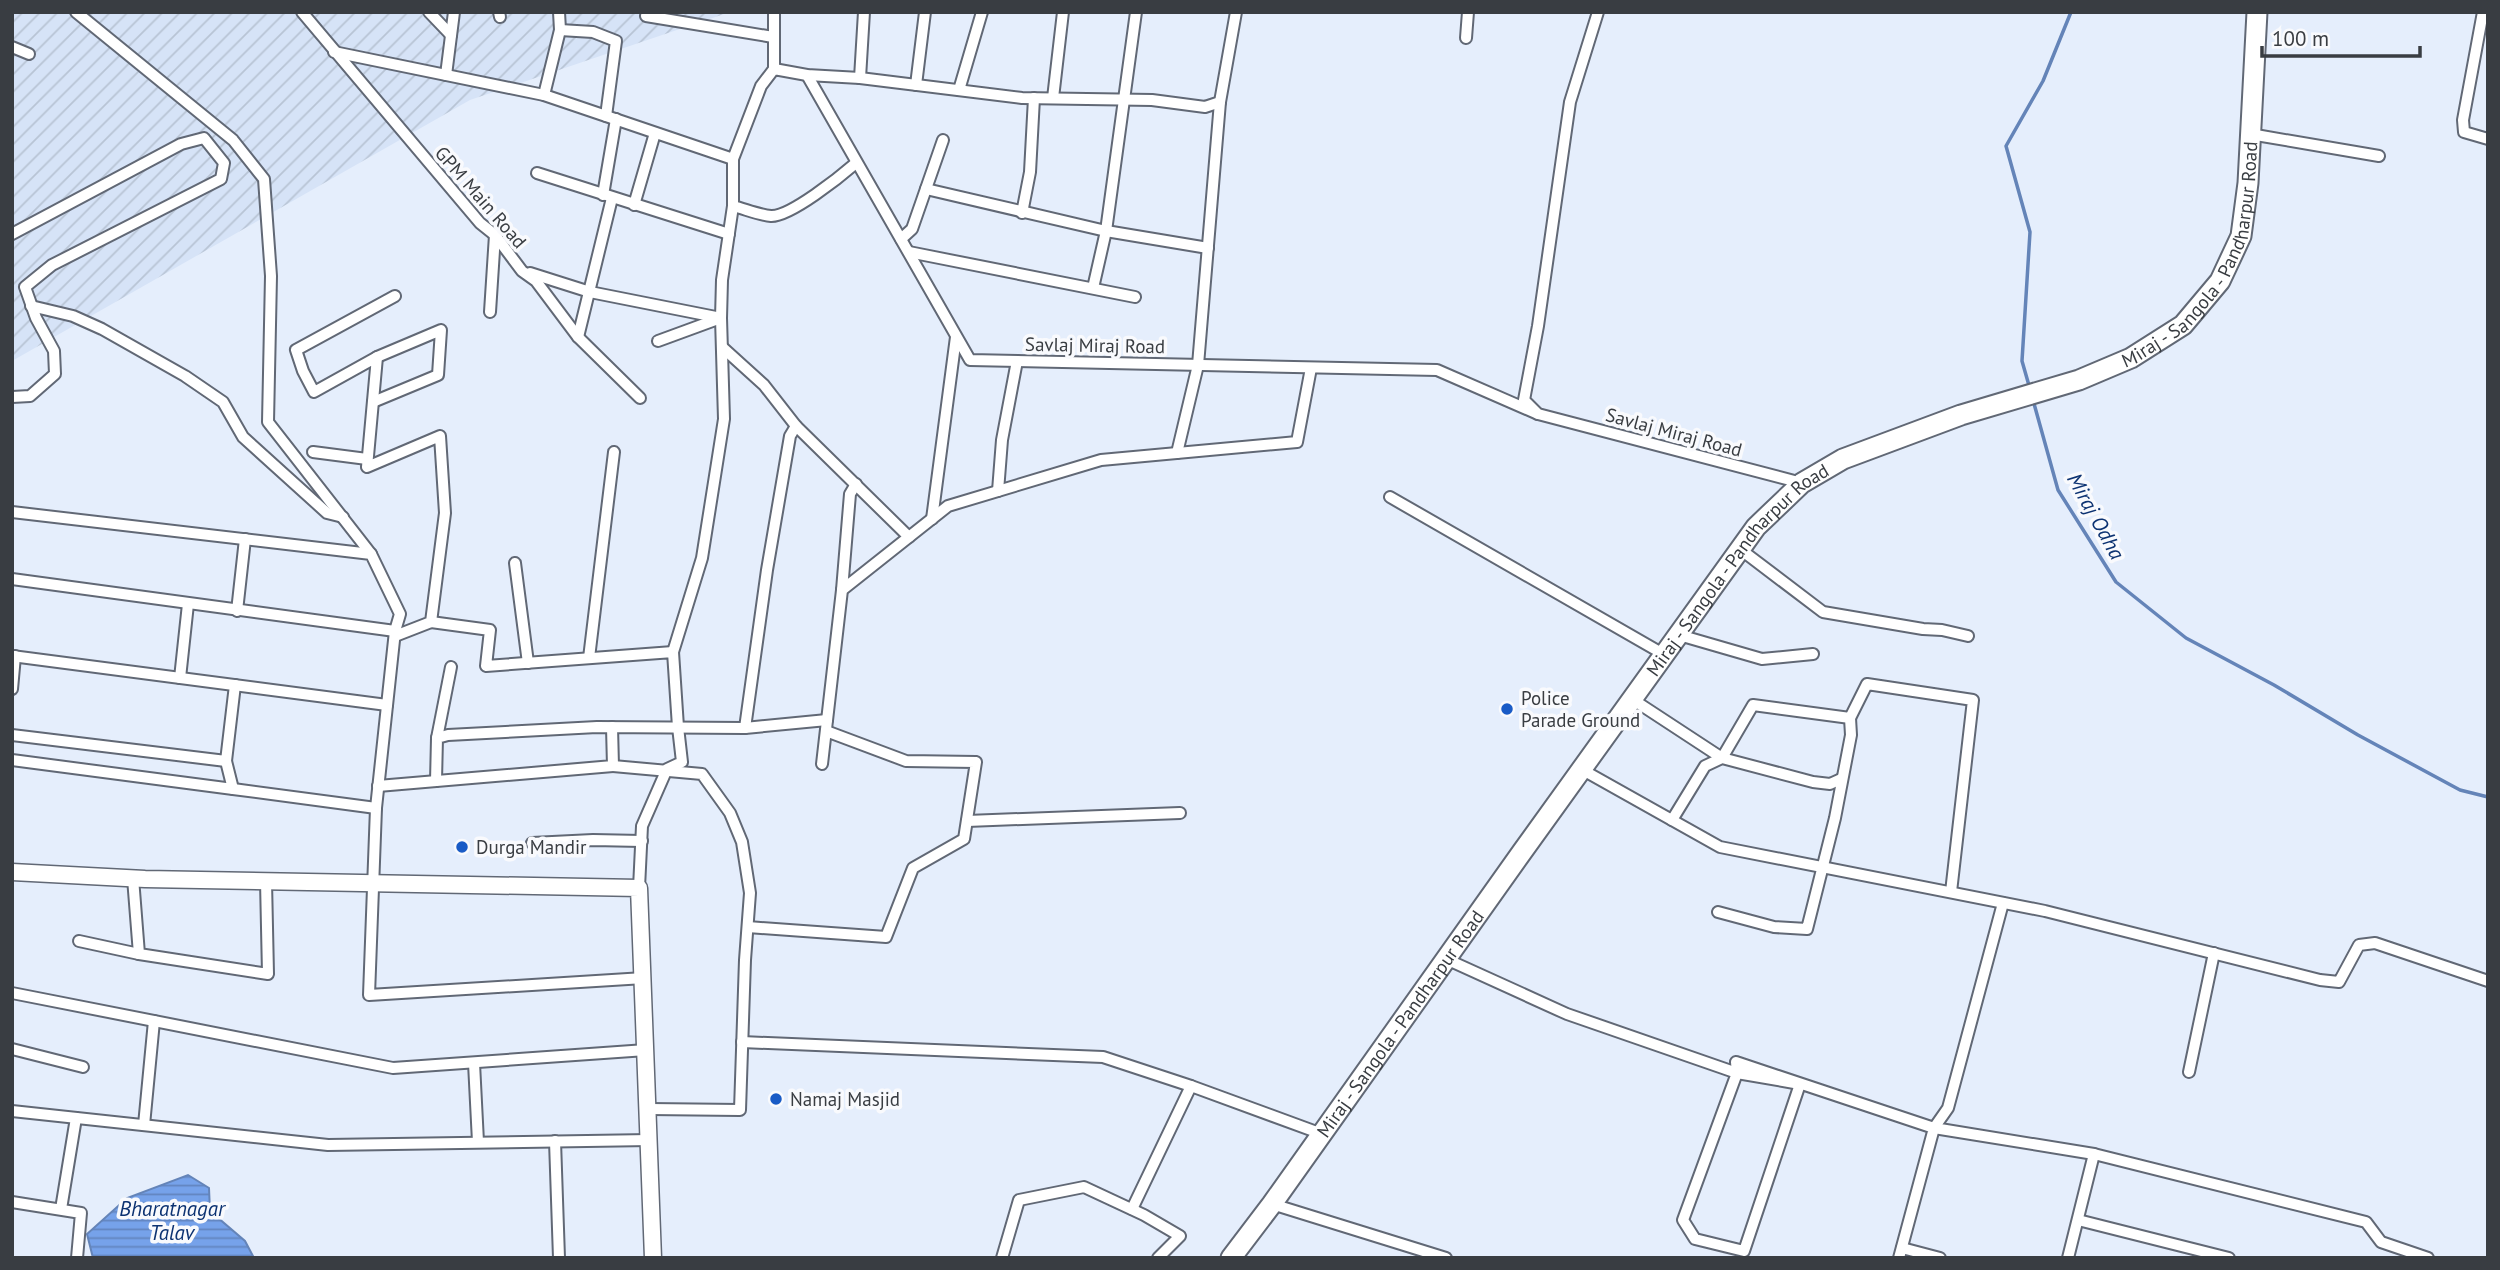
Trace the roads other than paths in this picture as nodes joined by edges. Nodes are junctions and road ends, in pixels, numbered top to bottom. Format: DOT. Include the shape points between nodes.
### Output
graph roads {
  1 [pos="76,12"];
  2 [pos="302,12"];
  3 [pos="429,12"];
  4 [pos="454,12"];
  5 [pos="559,12"];
  6 [pos="647,12"];
  7 [pos="774,12"];
  8 [pos="864,12"];
  9 [pos="925,12"];
  10 [pos="982,12"];
  11 [pos="1063,12"];
  12 [pos="1136,12"];
  13 [pos="1236,12"];
  14 [pos="1468,12"];
  15 [pos="1598,12"];
  16 [pos="2257,12"];
  17 [pos="2483,12"];
  18 [pos="560,30"];
  19 [pos="451,35"];
  20 [pos="774,37"];
  21 [pos="1466,38"];
  22 [pos="12,47"];
  23 [pos="334,52"];
  24 [pos="29,54"];
  25 [pos="774,69"];
  26 [pos="446,75"];
  27 [pos="807,75"];
  28 [pos="860,78"];
  29 [pos="916,85"];
  30 [pos="959,90"];
  31 [pos="544,95"];
  32 [pos="1034,98"];
  33 [pos="1053,98"];
  34 [pos="1124,99"];
  35 [pos="1220,102"];
  36 [pos="611,118"];
  37 [pos="655,132"];
  38 [pos="2250,134"];
  39 [pos="2488,139"];
  40 [pos="943,140"];
  41 [pos="2379,156"];
  42 [pos="733,159"];
  43 [pos="856,163"];
  44 [pos="537,173"];
  45 [pos="926,189"];
  46 [pos="607,196"];
  47 [pos="634,205"];
  48 [pos="733,206"];
  49 [pos="1022,213"];
  50 [pos="1106,231"];
  51 [pos="12,234"];
  52 [pos="729,234"];
  53 [pos="495,235"];
  54 [pos="901,239"];
  55 [pos="1208,248"];
  56 [pos="908,252"];
  57 [pos="522,271"];
  58 [pos="1093,288"];
  59 [pos="590,292"];
  60 [pos="395,296"];
  61 [pos="1135,297"];
  62 [pos="31,306"];
  63 [pos="490,312"];
  64 [pos="721,318"];
  65 [pos="578,337"];
  66 [pos="956,337"];
  67 [pos="658,341"];
  68 [pos="722,346"];
  69 [pos="377,357"];
  70 [pos="1017,361"];
  71 [pos="1198,365"];
  72 [pos="1311,368"];
  73 [pos="12,397"];
  74 [pos="640,398"];
  75 [pos="373,402"];
  76 [pos="1538,414"];
  77 [pos="796,426"];
  78 [pos="313,452"];
  79 [pos="614,452"];
  80 [pos="1177,453"];
  81 [pos="367,459"];
  82 [pos="1801,483"];
  83 [pos="856,484"];
  84 [pos="998,491"];
  85 [pos="1390,497"];
  86 [pos="12,512"];
  87 [pos="343,517"];
  88 [pos="932,519"];
  89 [pos="909,537"];
  90 [pos="245,539"];
  91 [pos="1741,550"];
  92 [pos="371,554"];
  93 [pos="515,563"];
  94 [pos="12,579"];
  95 [pos="842,590"];
  96 [pos="188,604"];
  97 [pos="237,611"];
  98 [pos="432,622"];
  99 [pos="395,634"];
  100 [pos="1679,635"];
  101 [pos="1968,636"];
  102 [pos="673,652"];
  103 [pos="1664,654"];
  104 [pos="1813,654"];
  105 [pos="14,656"];
  106 [pos="589,658"];
  107 [pos="528,663"];
  108 [pos="451,667"];
  109 [pos="180,678"];
  110 [pos="235,685"];
  111 [pos="12,690"];
  112 [pos="1632,699"];
  113 [pos="387,705"];
  114 [pos="1850,718"];
  115 [pos="827,725"];
  116 [pos="612,727"];
  117 [pos="677,727"];
  118 [pos="745,728"];
  119 [pos="12,735"];
  120 [pos="437,738"];
  121 [pos="1722,758"];
  122 [pos="12,760"];
  123 [pos="226,761"];
  124 [pos="822,764"];
  125 [pos="613,766"];
  126 [pos="667,769"];
  127 [pos="1581,769"];
  128 [pos="1841,779"];
  129 [pos="436,781"];
  130 [pos="378,786"];
  131 [pos="233,789"];
  132 [pos="376,808"];
  133 [pos="1180,813"];
  134 [pos="1672,820"];
  135 [pos="967,821"];
  136 [pos="642,841"];
  137 [pos="532,843"];
  138 [pos="1824,867"];
  139 [pos="12,872"];
  140 [pos="133,878"];
  141 [pos="266,881"];
  142 [pos="374,884"];
  143 [pos="639,888"];
  144 [pos="1951,892"];
  145 [pos="2003,903"];
  146 [pos="1718,912"];
  147 [pos="748,928"];
  148 [pos="79,941"];
  149 [pos="2214,953"];
  150 [pos="139,954"];
  151 [pos="1446,959"];
  152 [pos="644,978"];
  153 [pos="2488,981"];
  154 [pos="12,993"];
  155 [pos="154,1021"];
  156 [pos="742,1042"];
  157 [pos="12,1049"];
  158 [pos="646,1050"];
  159 [pos="474,1063"];
  160 [pos="83,1067"];
  161 [pos="2189,1072"];
  162 [pos="1737,1073"];
  163 [pos="1800,1084"];
  164 [pos="1191,1086"];
  165 [pos="649,1109"];
  166 [pos="12,1111"];
  167 [pos="76,1118"];
  168 [pos="144,1125"];
  169 [pos="1934,1128"];
  170 [pos="1322,1134"];
  171 [pos="650,1140"];
  172 [pos="555,1141"];
  173 [pos="478,1142"];
  174 [pos="2094,1154"];
  175 [pos="12,1202"];
  176 [pos="1272,1205"];
  177 [pos="61,1209"];
  178 [pos="1132,1209"];
  179 [pos="2078,1220"];
  180 [pos="1900,1253"];
  181 [pos="77,1258"];
  182 [pos="559,1258"];
  183 [pos="653,1258"];
  184 [pos="1002,1258"];
  185 [pos="1158,1258"];
  186 [pos="1231,1258"];
  187 [pos="1446,1258"];
  188 [pos="1940,1258"];
  189 [pos="2068,1258"];
  190 [pos="2228,1258"];
  191 [pos="2428,1258"];
  1 -- 87 [label="street" via="233,140 264,179 271,276 268,422"];
  2 -- 23 [label="street, GPM Main Road"];
  3 -- 19 [label="street"];
  4 -- 19 [label="street"];
  5 -- 18 [label="street"];
  6 -- 20 [label="street" via="646,16"];
  7 -- 20 [label="street"];
  8 -- 28 [label="street"];
  9 -- 29 [label="street"];
  10 -- 30 [label="street"];
  11 -- 33 [label="street"];
  12 -- 34 [label="street"];
  13 -- 35 [label="street"];
  14 -- 21 [label="street"];
  15 -- 76 [label="street" via="1570,102 1524,400"];
  16 -- 38 [label="highway, Miraj - Sangola - Pandharpur Road"];
  17 -- 39 [label="street" via="2463,120 2464,132"];
  18 -- 31 [label="street"];
  18 -- 36 [label="street" via="593,32 617,41"];
  19 -- 26 [label="street"];
  20 -- 25 [label="street"];
  22 -- 24 [label="street"];
  23 -- 26 [label="street"];
  23 -- 53 [label="street, GPM Main Road"];
  25 -- 27 [label="street"];
  25 -- 42 [label="street" via="761,86"];
  26 -- 31 [label="street"];
  27 -- 28 [label="street"];
  27 -- 43 [label="street, Savlaj Miraj Road"];
  28 -- 29 [label="street"];
  29 -- 30 [label="street"];
  30 -- 32 [label="street"];
  31 -- 36 [label="street"];
  32 -- 33 [label="street"];
  32 -- 49 [label="street" via="1030,172"];
  33 -- 34 [label="street"];
  34 -- 35 [label="street" via="1205,107"];
  34 -- 50 [label="street"];
  35 -- 55 [label="street"];
  36 -- 37 [label="street"];
  36 -- 46 [label="street"];
  37 -- 42 [label="street"];
  37 -- 47 [label="street"];
  38 -- 41 [label="street"];
  38 -- 82 [label="highway, Miraj - Sangola - Pandharpur Road" via="2241,236 2220,281 2183,325 2131,358 2079,380 1961,415 1843,459"];
  40 -- 45 [label="street"];
  42 -- 48 [label="street"];
  43 -- 48 [label="street" via="781,214"];
  43 -- 54 [label="street, Savlaj Miraj Road"];
  44 -- 46 [label="street"];
  45 -- 49 [label="street"];
  45 -- 54 [label="street" via="912,229"];
  46 -- 47 [label="street"];
  46 -- 59 [label="street"];
  47 -- 52 [label="street"];
  48 -- 52 [label="street"];
  49 -- 50 [label="street"];
  50 -- 55 [label="street"];
  50 -- 58 [label="street"];
  51 -- 62 [label="street" via="181,144 204,138 225,163 221,179 52,265 25,287"];
  52 -- 64 [label="street"];
  53 -- 57 [label="street, GPM Main Road"];
  53 -- 63 [label="street"];
  54 -- 56 [label="street, Savlaj Miraj Road"];
  55 -- 71 [label="street"];
  56 -- 58 [label="street"];
  56 -- 66 [label="street, Savlaj Miraj Road"];
  57 -- 59 [label="street"];
  57 -- 65 [label="street, GPM Main Road" via="536,281"];
  58 -- 61 [label="street"];
  59 -- 64 [label="street"];
  59 -- 65 [label="street"];
  60 -- 69 [label="street" via="296,350 314,391"];
  62 -- 73 [label="street" via="54,351 55,374 30,396"];
  62 -- 87 [label="street" via="102,328 214,395 223,402 243,438 327,513"];
  64 -- 67 [label="street"];
  64 -- 68 [label="street"];
  65 -- 74 [label="street, GPM Main Road"];
  66 -- 70 [label="street, Savlaj Miraj Road" via="970,360"];
  66 -- 88 [label="street"];
  68 -- 77 [label="street" via="764,385"];
  68 -- 102 [label="street" via="724,419 702,558"];
  69 -- 75 [label="street"];
  69 -- 75 [label="street" via="441,330 438,375"];
  70 -- 71 [label="street, Savlaj Miraj Road"];
  70 -- 84 [label="street"];
  71 -- 72 [label="street, Savlaj Miraj Road"];
  71 -- 80 [label="street"];
  72 -- 76 [label="street, Savlaj Miraj Road" via="1437,370"];
  72 -- 80 [label="street" via="1297,442"];
  75 -- 81 [label="street"];
  76 -- 82 [label="street, Savlaj Miraj Road"];
  77 -- 83 [label="street"];
  77 -- 118 [label="street" via="790,436"];
  78 -- 81 [label="street"];
  79 -- 106 [label="street"];
  80 -- 84 [label="street" via="1101,460"];
  81 -- 98 [label="street" via="367,467 440,436 445,513"];
  82 -- 91 [label="highway, Miraj - Sangola - Pandharpur Road" via="1756,527"];
  83 -- 89 [label="street"];
  83 -- 95 [label="street" via="850,494"];
  84 -- 88 [label="street" via="948,506"];
  85 -- 103 [label="street"];
  86 -- 90 [label="street"];
  87 -- 92 [label="street"];
  88 -- 89 [label="street"];
  89 -- 95 [label="street"];
  90 -- 92 [label="street"];
  90 -- 97 [label="street"];
  91 -- 100 [label="highway, Miraj - Sangola - Pandharpur Road"];
  91 -- 101 [label="street" via="1823,612"];
  92 -- 99 [label="street" via="400,614"];
  93 -- 107 [label="street"];
  94 -- 96 [label="street"];
  95 -- 115 [label="street"];
  96 -- 97 [label="street"];
  96 -- 109 [label="street"];
  97 -- 99 [label="street"];
  98 -- 99 [label="street"];
  98 -- 107 [label="street" via="491,631 486,666"];
  99 -- 113 [label="street"];
  100 -- 103 [label="highway, Miraj - Sangola - Pandharpur Road"];
  100 -- 104 [label="street" via="1762,659"];
  102 -- 106 [label="street"];
  102 -- 117 [label="street"];
  103 -- 112 [label="highway, Miraj - Sangola - Pandharpur Road"];
  105 -- 109 [label="street"];
  105 -- 111 [label="street"];
  106 -- 107 [label="street"];
  108 -- 120 [label="street"];
  109 -- 110 [label="street"];
  110 -- 113 [label="street"];
  110 -- 123 [label="street"];
  112 -- 121 [label="street"];
  112 -- 127 [label="highway, Miraj - Sangola - Pandharpur Road"];
  113 -- 130 [label="street"];
  114 -- 121 [label="street" via="1753,705"];
  114 -- 128 [label="street"];
  114 -- 144 [label="street" via="1867,684 1973,700"];
  115 -- 118 [label="street"];
  115 -- 124 [label="street"];
  115 -- 135 [label="street" via="906,761 976,762"];
  116 -- 117 [label="street"];
  116 -- 120 [label="street"];
  116 -- 125 [label="street"];
  117 -- 118 [label="street"];
  117 -- 126 [label="street" via="682,762"];
  119 -- 123 [label="street"];
  120 -- 129 [label="street"];
  121 -- 128 [label="street" via="1813,782 1830,784"];
  121 -- 134 [label="street" via="1705,766"];
  122 -- 131 [label="street"];
  123 -- 131 [label="street"];
  125 -- 126 [label="street"];
  125 -- 129 [label="street"];
  126 -- 136 [label="street" via="642,826"];
  126 -- 147 [label="street" via="702,774 730,813 742,842 750,893"];
  127 -- 134 [label="street"];
  127 -- 151 [label="highway, Miraj - Sangola - Pandharpur Road"];
  128 -- 138 [label="street"];
  129 -- 130 [label="street"];
  130 -- 132 [label="street"];
  131 -- 132 [label="street"];
  132 -- 142 [label="street"];
  133 -- 135 [label="street"];
  134 -- 138 [label="street" via="1720,847"];
  135 -- 147 [label="street" via="964,839 913,868 886,937"];
  136 -- 137 [label="street"];
  136 -- 143 [label="street"];
  138 -- 144 [label="street"];
  138 -- 146 [label="street" via="1807,929 1774,927"];
  139 -- 140 [label="street"];
  140 -- 141 [label="street"];
  140 -- 150 [label="street"];
  141 -- 142 [label="street"];
  141 -- 150 [label="street" via="268,974"];
  142 -- 143 [label="street"];
  142 -- 152 [label="street" via="369,995"];
  143 -- 152 [label="street"];
  144 -- 145 [label="street"];
  145 -- 149 [label="street"];
  145 -- 169 [label="street" via="1948,1108"];
  147 -- 156 [label="street"];
  148 -- 150 [label="street"];
  149 -- 153 [label="street" via="2339,982 2359,945 2375,943"];
  149 -- 161 [label="street"];
  151 -- 162 [label="street" via="1567,1014"];
  151 -- 170 [label="highway, Miraj - Sangola - Pandharpur Road"];
  152 -- 158 [label="street"];
  154 -- 155 [label="street"];
  155 -- 159 [label="street" via="393,1068"];
  155 -- 168 [label="street"];
  156 -- 164 [label="street" via="1102,1057"];
  156 -- 165 [label="street" via="740,1110"];
  157 -- 160 [label="street"];
  158 -- 159 [label="street"];
  158 -- 165 [label="street"];
  159 -- 173 [label="street"];
  162 -- 163 [label="street" via="1737,1062"];
  162 -- 163 [label="street" via="1683,1220 1695,1239 1744,1251"];
  163 -- 169 [label="street"];
  164 -- 170 [label="street"];
  164 -- 178 [label="street"];
  165 -- 171 [label="street"];
  166 -- 167 [label="street"];
  167 -- 168 [label="street"];
  167 -- 177 [label="street"];
  168 -- 173 [label="street" via="328,1144"];
  169 -- 174 [label="street"];
  169 -- 180 [label="street"];
  170 -- 176 [label="highway, Miraj - Sangola - Pandharpur Road"];
  171 -- 172 [label="street"];
  171 -- 183 [label="street"];
  172 -- 173 [label="street"];
  172 -- 182 [label="street"];
  174 -- 179 [label="street"];
  174 -- 191 [label="street" via="2366,1222 2381,1242"];
  175 -- 177 [label="street"];
  176 -- 186 [label="highway, Miraj - Sangola - Pandharpur Road"];
  176 -- 187 [label="street"];
  177 -- 181 [label="street" via="81,1213"];
  178 -- 184 [label="street" via="1084,1187 1019,1200"];
  178 -- 185 [label="street" via="1180,1236"];
  179 -- 189 [label="street"];
  179 -- 190 [label="street"];
  180 -- 188 [label="street"];
}
